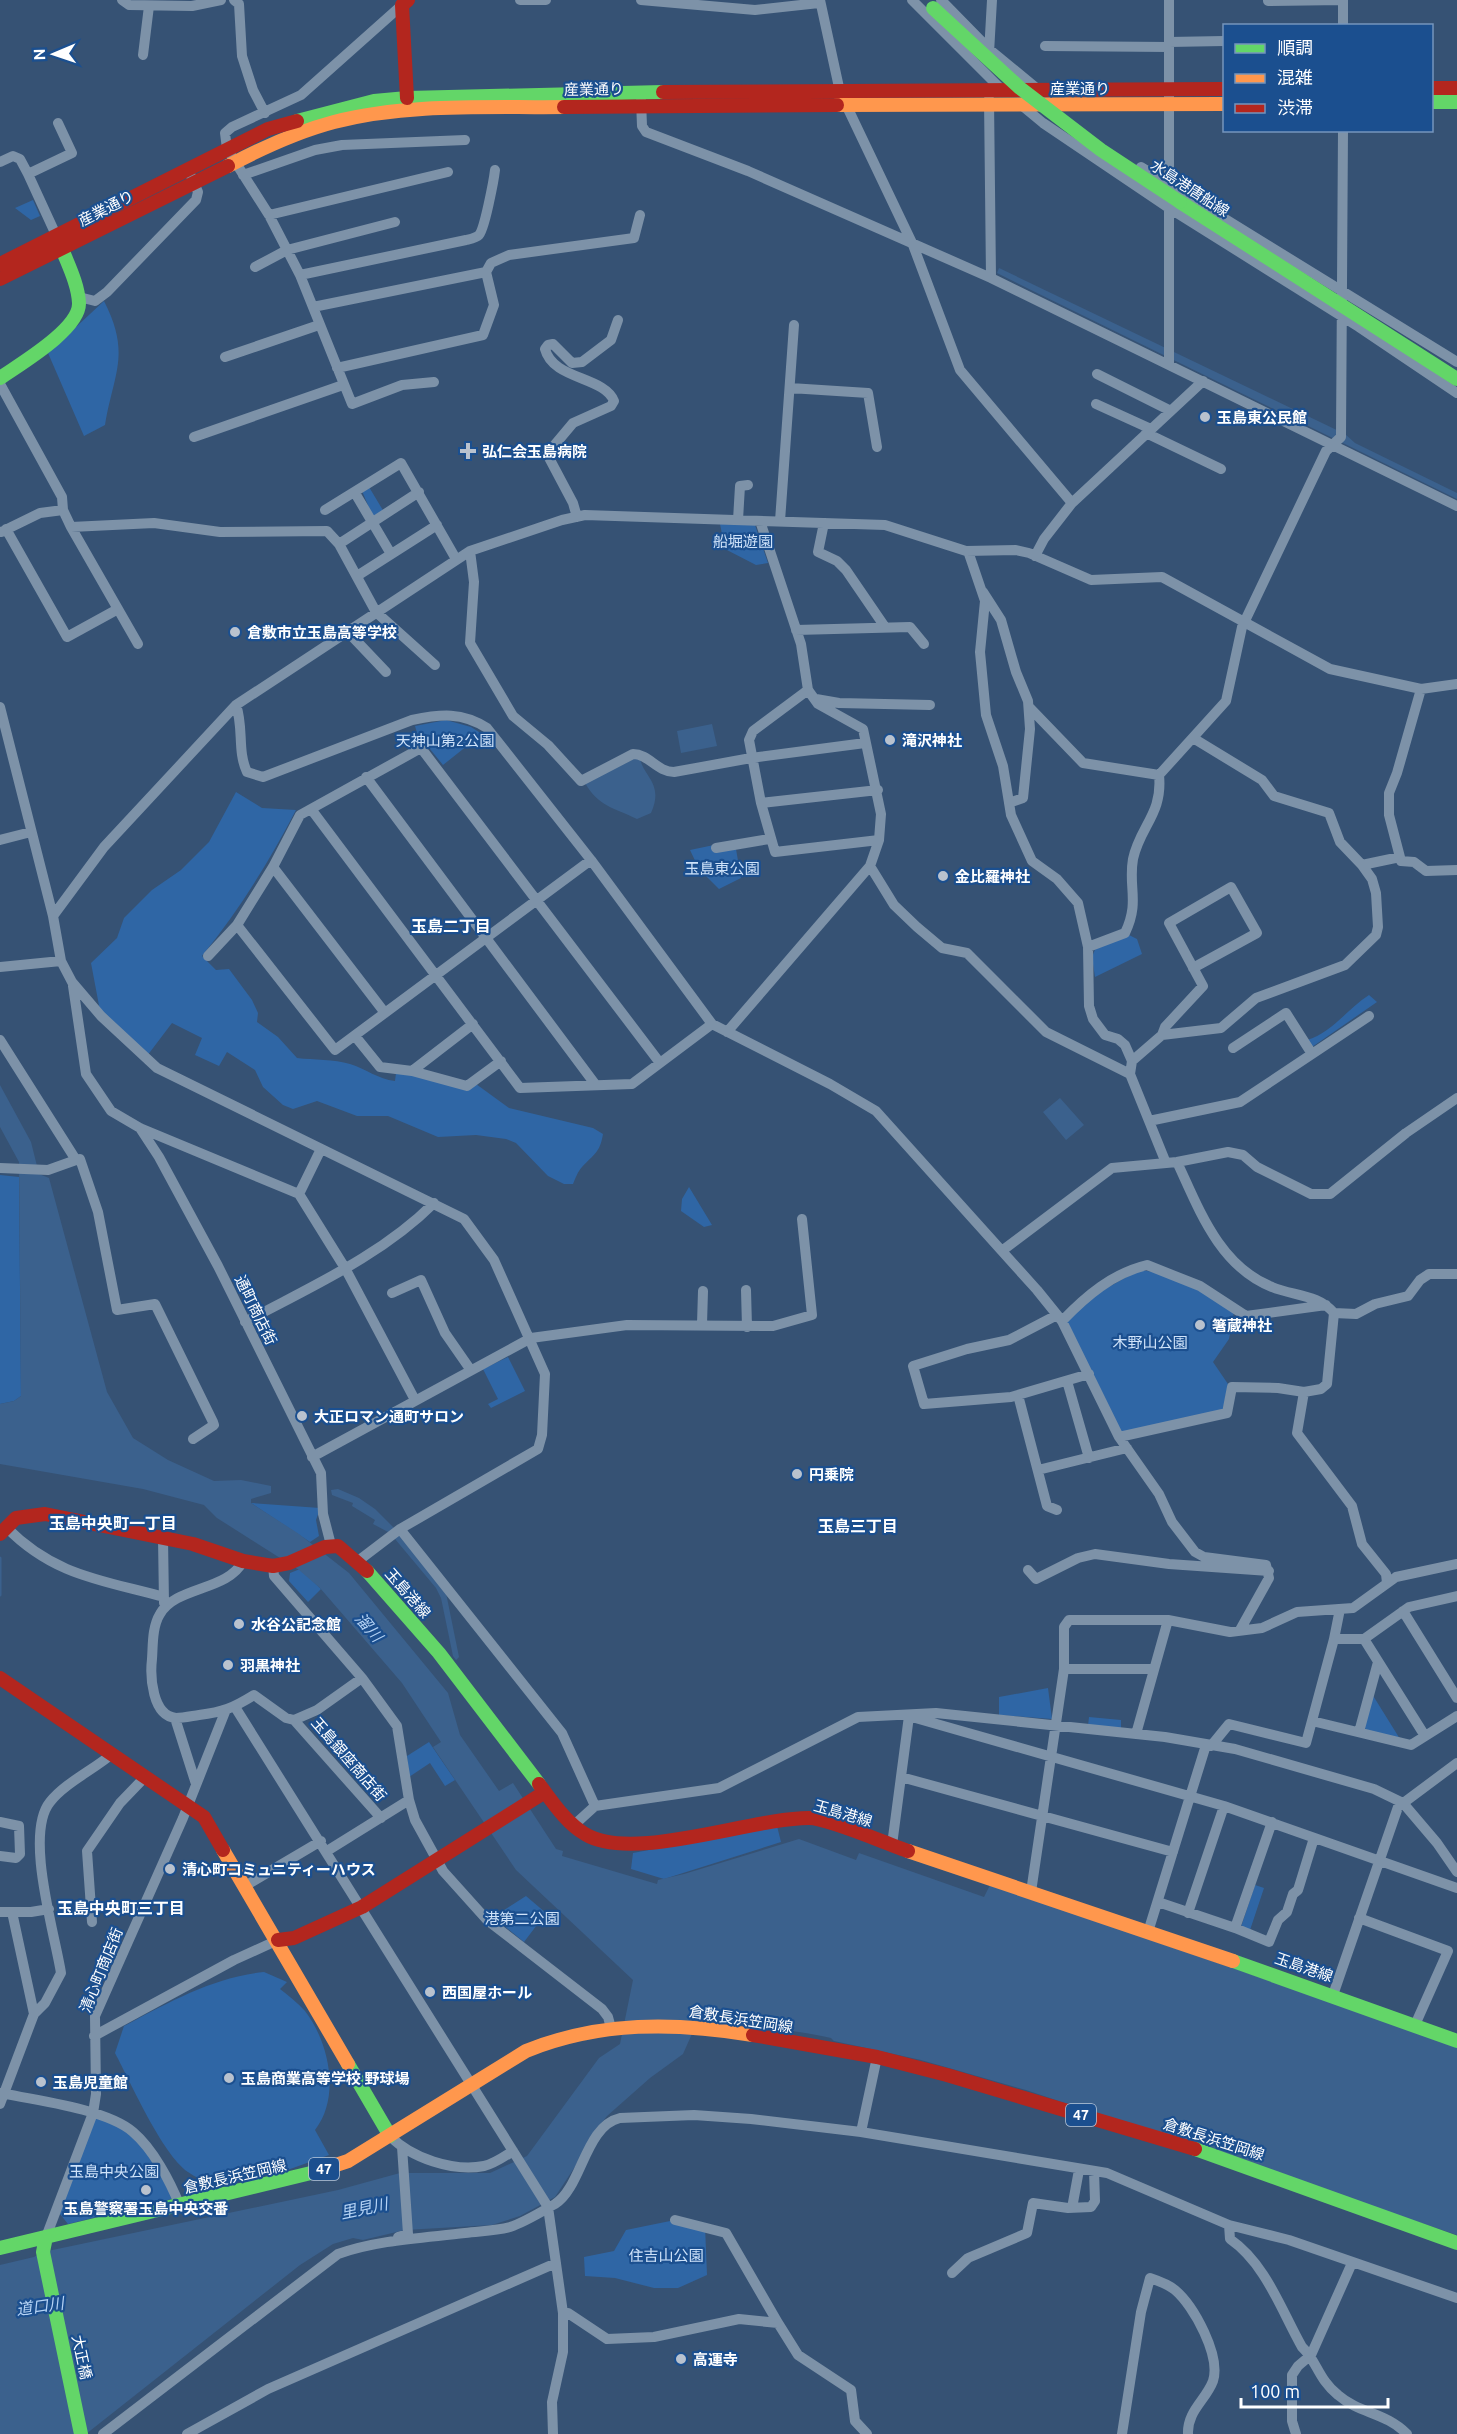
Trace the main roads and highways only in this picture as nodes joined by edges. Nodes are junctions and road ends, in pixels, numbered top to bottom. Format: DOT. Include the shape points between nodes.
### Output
graph roads {
  1 [pos="405,3"];
  2 [pos="933,3"];
  3 [pos="1433,88"];
  4 [pos="1457,88"];
  5 [pos="1223,89"];
  6 [pos="407,98"];
  7 [pos="842,98"];
  8 [pos="641,99"];
  9 [pos="1433,102"];
  10 [pos="1457,102"];
  11 [pos="1223,104"];
  12 [pos="190,175"];
  13 [pos="57,235"];
  14 [pos="61,249"];
  15 [pos="0,264"];
  16 [pos="0,279"];
  17 [pos="0,378"];
  18 [pos="1457,380"];
  19 [pos="4,1525"];
  20 [pos="0,1678"];
  21 [pos="544,1792"];
  22 [pos="278,1940"];
  23 [pos="1457,2041"];
  24 [pos="390,2136"];
  25 [pos="46,2237"];
  26 [pos="1457,2243"];
  27 [pos="0,2248"];
  28 [pos="81,2434"];
  1 -- 6 [label="main road"];
  2 -- 18 [label="main road, 水島港唐船線, bridge" via="1020,88 1175,205 1343,299"];
  3 -- 4 [label="main road"];
  5 -- 7 [label="main road, 産業通り" via="993,86"];
  6 -- 8 [label="main road, 産業通り"];
  6 -- 12 [label="main road, 産業通り" via="374,101 268,129 227,149"];
  7 -- 8 [label="main road, 産業通り"];
  7 -- 11 [label="main road, 産業通り" via="989,104"];
  8 -- 12 [label="main road, 産業通り" via="407,110 335,122"];
  9 -- 10 [label="main road"];
  12 -- 13 [label="main road, 産業通り"];
  12 -- 14 [label="main road, 産業通り"];
  13 -- 14 [label="main road"];
  13 -- 15 [label="main road, 産業通り"];
  14 -- 16 [label="main road, 産業通り"];
  14 -- 17 [label="main road" via="79,297 74,319"];
  19 -- 21 [label="main road, 玉島港線" via="28,1515 45,1514 193,1544 243,1561 273,1566 328,1546 344,1548 439,1653"];
  20 -- 22 [label="main road" via="145,1777 186,1811 204,1817"];
  21 -- 22 [label="main road" via="362,1907 294,1938"];
  21 -- 23 [label="main road, 玉島港線" via="573,1826 587,1836 634,1846 778,1820 812,1818"];
  22 -- 24 [label="main road"];
  24 -- 25 [label="main road, 倉敷長浜笠岡線 / 47" via="348,2161 302,2177"];
  24 -- 26 [label="main road, 倉敷長浜笠岡線 / 47" via="526,2051 558,2038 616,2027 694,2027 877,2057 947,2075 1195,2149"];
  25 -- 27 [label="main road, 倉敷長浜笠岡線 / 47"];
  25 -- 28 [label="main road, 大正橋" via="43,2252"];
}
